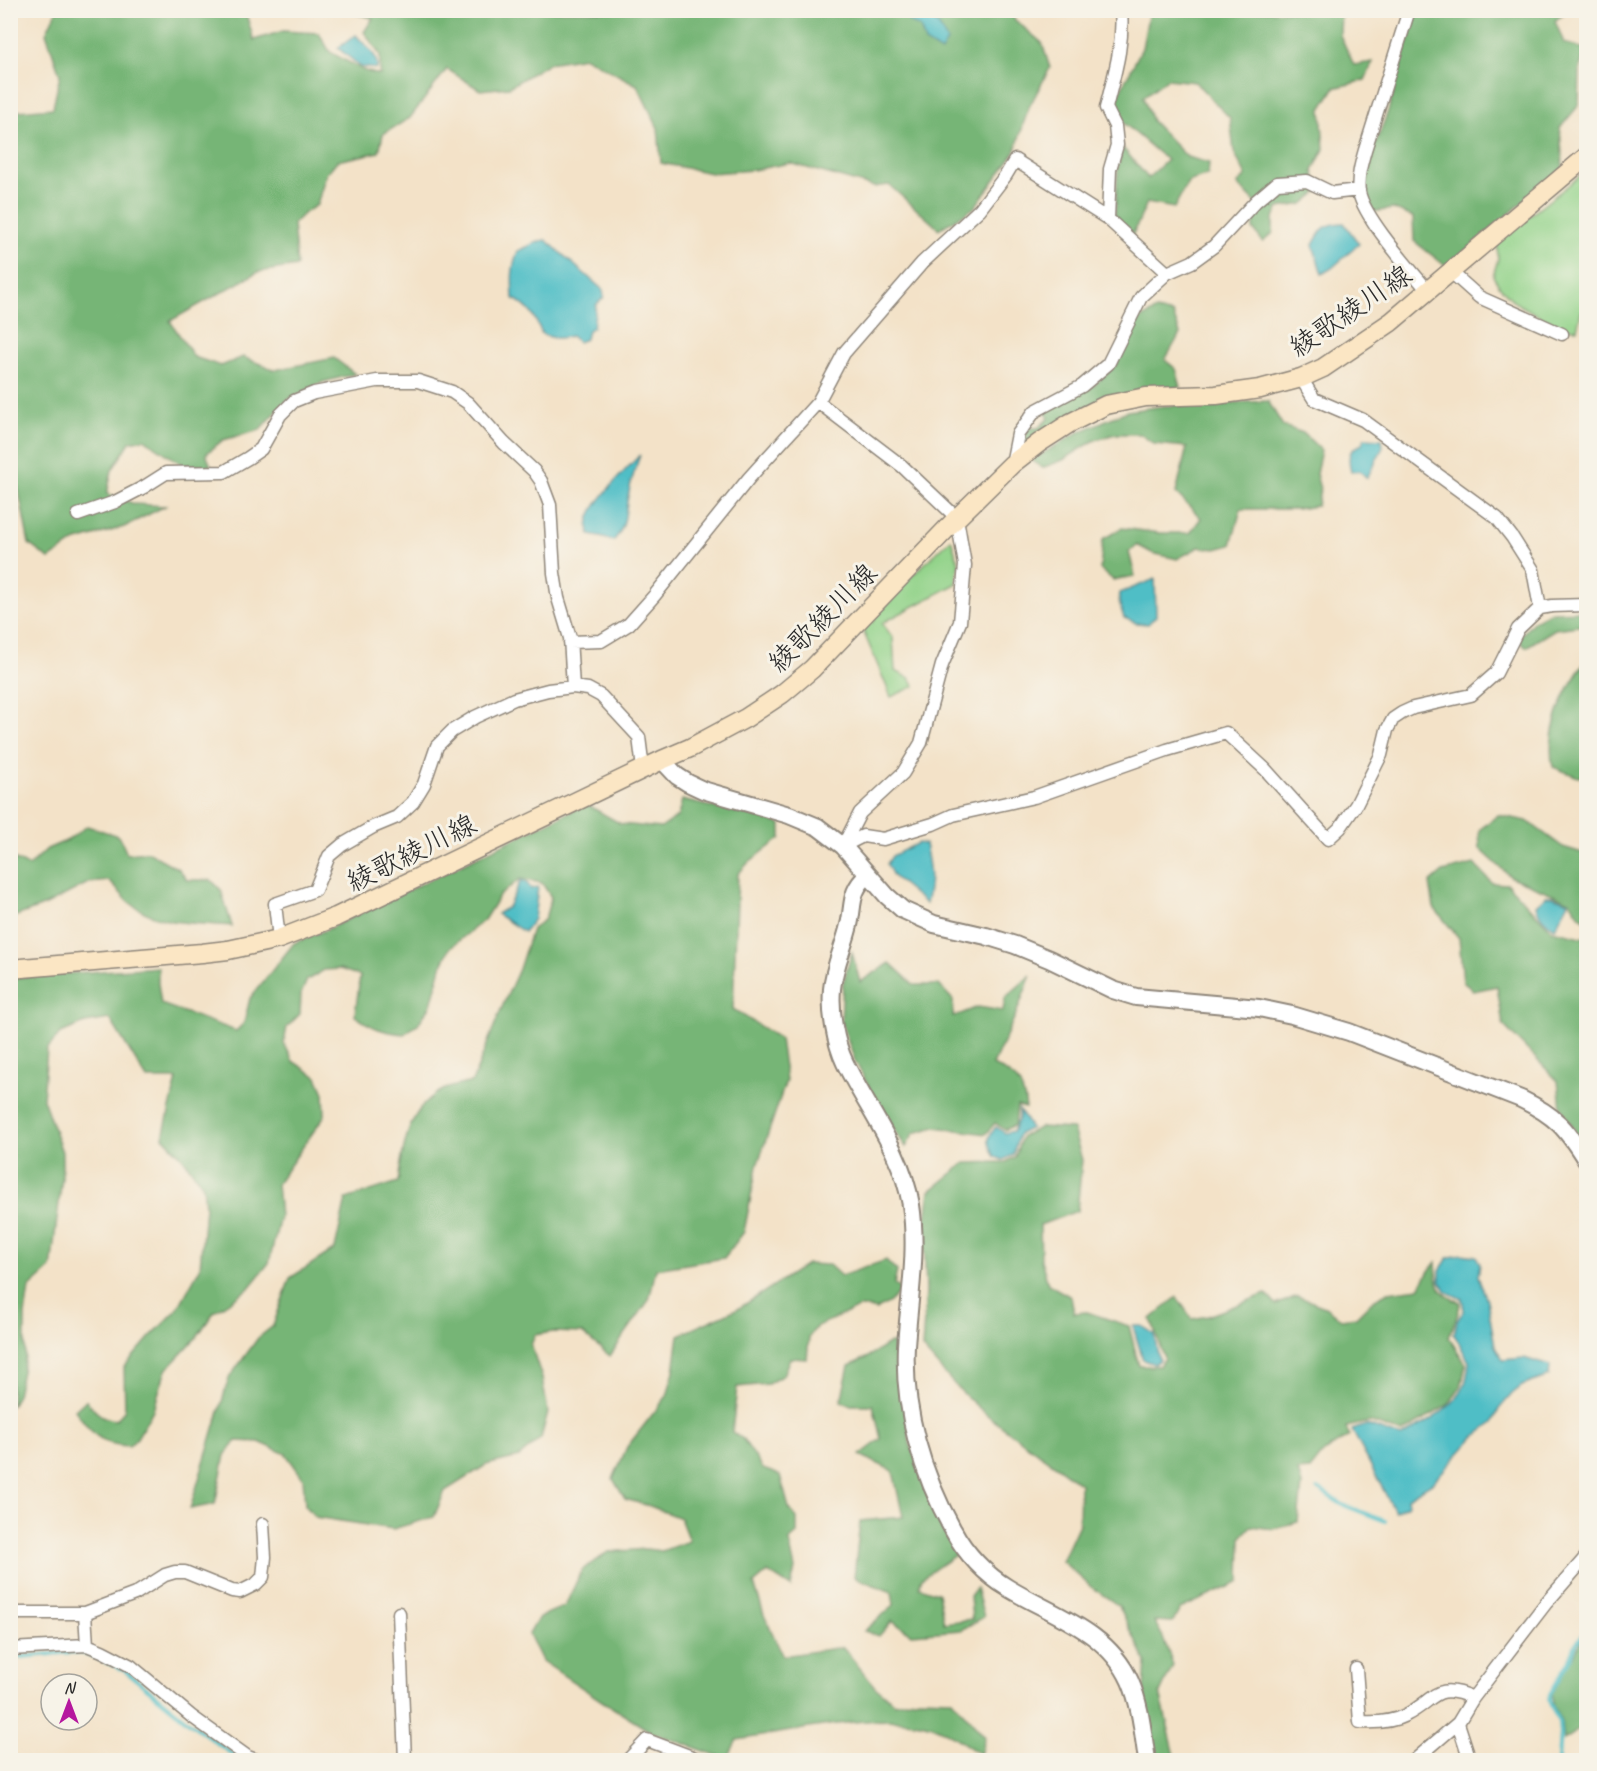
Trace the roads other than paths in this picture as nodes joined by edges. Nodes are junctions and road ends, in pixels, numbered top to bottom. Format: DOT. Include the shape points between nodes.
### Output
graph roads {
  1 [pos="1121,10"];
  2 [pos="1409,10"];
  3 [pos="1587,157"];
  4 [pos="1359,190"];
  5 [pos="1108,219"];
  6 [pos="1451,272"];
  7 [pos="1167,273"];
  8 [pos="1428,291"];
  9 [pos="1562,334"];
  10 [pos="1301,378"];
  11 [pos="818,402"];
  12 [pos="1012,464"];
  13 [pos="78,515"];
  14 [pos="957,518"];
  15 [pos="1587,605"];
  16 [pos="1540,608"];
  17 [pos="570,642"];
  18 [pos="573,687"];
  19 [pos="662,760"];
  20 [pos="643,769"];
  21 [pos="843,846"];
  22 [pos="868,875"];
  23 [pos="279,939"];
  24 [pos="10,969"];
  25 [pos="1587,1160"];
  26 [pos="263,1524"];
  27 [pos="1587,1557"];
  28 [pos="10,1613"];
  29 [pos="85,1613"];
  30 [pos="399,1613"];
  31 [pos="87,1645"];
  32 [pos="10,1649"];
  33 [pos="1356,1669"];
  34 [pos="1473,1698"];
  35 [pos="1458,1723"];
  36 [pos="255,1761"];
  37 [pos="405,1761"];
  38 [pos="628,1761"];
  39 [pos="700,1761"];
  40 [pos="1147,1761"];
  41 [pos="1415,1761"];
  42 [pos="1470,1761"];
  1 -- 5 [label="street" via="1120,54 1106,108 1115,126 1117,145 1110,169"];
  2 -- 4 [label="street" via="1365,150"];
  3 -- 6 [label="main road, 綾歌綾川線"];
  4 -- 7 [label="street" via="1332,193 1307,181 1277,183 1214,246"];
  4 -- 8 [label="street" via="1363,206"];
  5 -- 7 [label="street"];
  5 -- 11 [label="street" via="1015,160 980,209 922,263 844,353"];
  6 -- 8 [label="main road, 綾歌綾川線"];
  6 -- 9 [label="street" via="1479,297"];
  7 -- 12 [label="street" via="1141,297 1108,364 1082,386 1035,411 1018,434"];
  8 -- 10 [label="main road, 綾歌綾川線" via="1342,356"];
  10 -- 12 [label="main road, 綾歌綾川線" via="1260,389 1146,397 1106,405 1070,423"];
  10 -- 16 [label="street" via="1314,399 1363,420 1497,518 1533,570"];
  11 -- 14 [label="street" via="902,466"];
  11 -- 17 [label="street" via="749,477 629,624 601,641"];
  12 -- 14 [label="main road, 綾歌綾川線"];
  13 -- 17 [label="street" via="115,502 166,473 224,472 261,448 294,401 314,393 377,381 418,381 452,392 468,403 541,481 550,505 554,573"];
  14 -- 19 [label="main road, 綾歌綾川線" via="812,669 782,694 746,718"];
  14 -- 21 [label="street" via="965,565 960,622 942,665 921,743 903,773 860,813"];
  15 -- 16 [label="street"];
  16 -- 21 [label="street" via="1518,629 1496,673 1471,695 1413,708 1393,719 1381,755 1356,805 1328,839 1265,768 1226,733 1034,797 953,815 883,839 863,836"];
  17 -- 18 [label="street"];
  18 -- 20 [label="street" via="588,688 601,696 639,737"];
  18 -- 23 [label="street" via="514,699 452,731 437,746 424,784 413,802 397,817 373,827 329,856 315,890 275,904"];
  19 -- 20 [label="main road, 綾歌綾川線"];
  19 -- 21 [label="street" via="688,783 806,821"];
  20 -- 23 [label="main road, 綾歌綾川線" via="336,917"];
  21 -- 22 [label="street"];
  22 -- 25 [label="street" via="903,910 934,924 1015,945 1113,990 1136,997 1259,1008 1292,1015 1349,1032 1521,1099 1540,1108 1569,1132"];
  22 -- 40 [label="street" via="858,886 850,909 850,924 834,975 832,1006 845,1062 886,1134 910,1200 913,1254 906,1378 922,1461 954,1532 987,1573 1007,1588 1076,1623 1118,1660 1130,1682"];
  23 -- 24 [label="main road, 綾歌綾川線" via="202,953"];
  26 -- 29 [label="street" via="263,1577 240,1592 175,1572 135,1594"];
  27 -- 34 [label="street"];
  28 -- 29 [label="street"];
  29 -- 31 [label="street"];
  30 -- 37 [label="street"];
  31 -- 32 [label="street"];
  31 -- 36 [label="street" via="131,1666 191,1716"];
  33 -- 34 [label="street" via="1360,1722 1376,1723 1406,1715 1444,1691 1457,1691"];
  34 -- 35 [label="street"];
  35 -- 41 [label="street"];
  35 -- 42 [label="street"];
  38 -- 39 [label="street" via="647,1740"];
}
